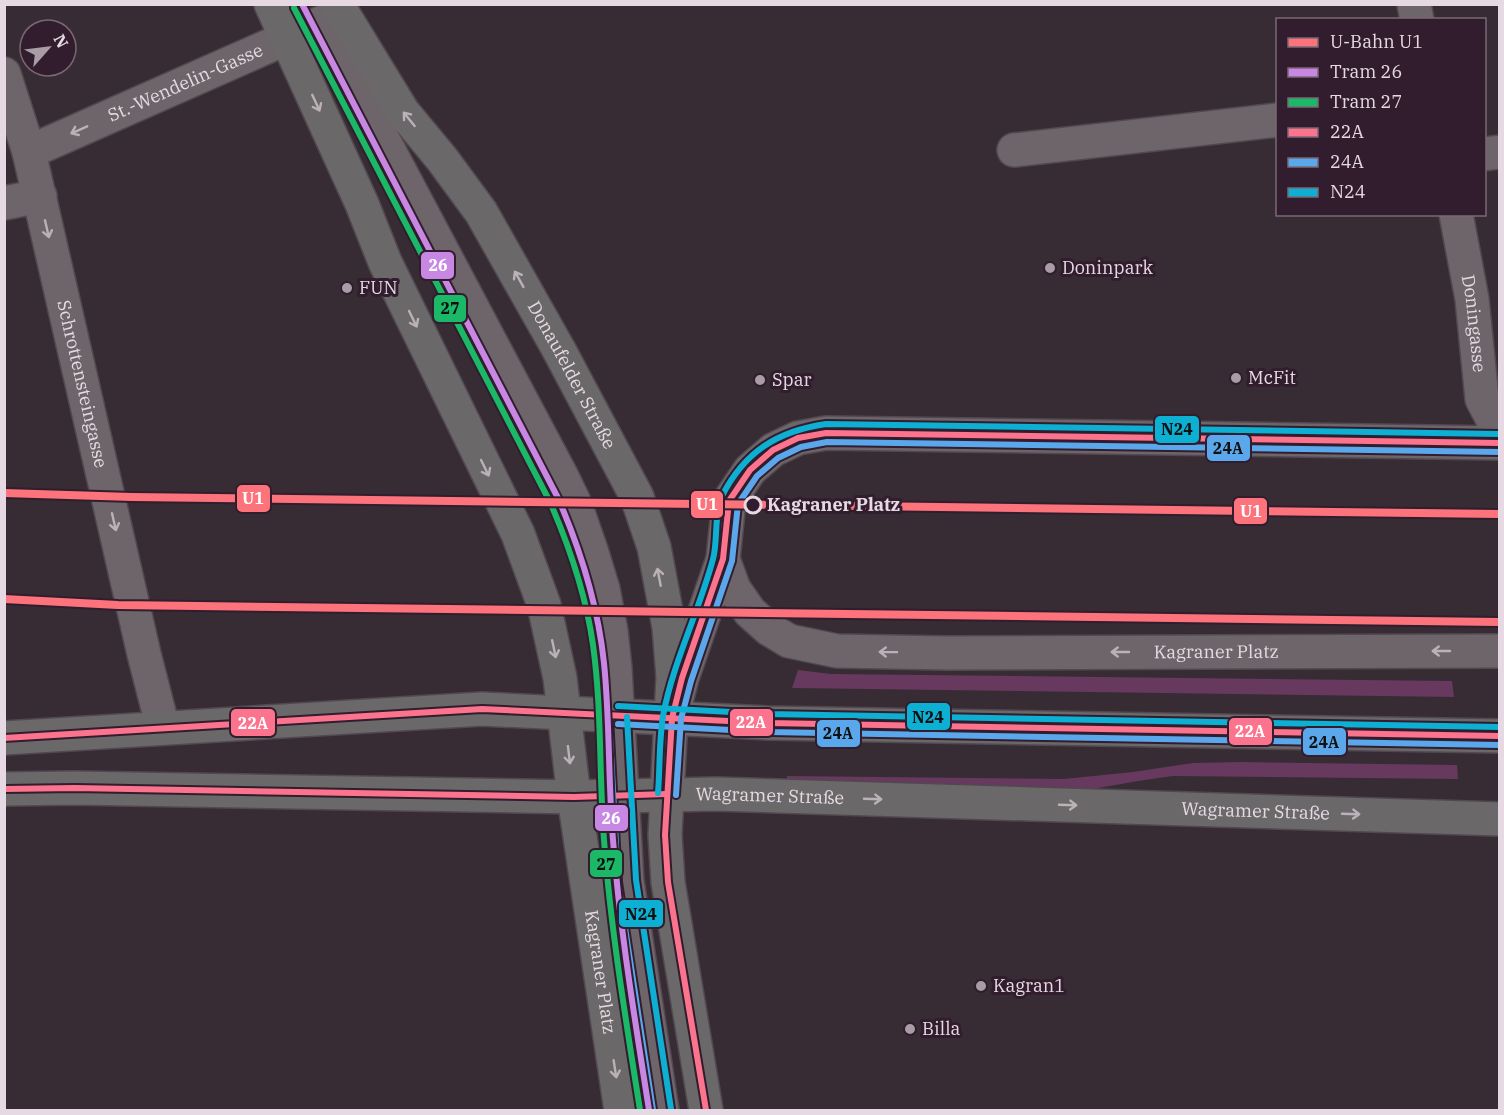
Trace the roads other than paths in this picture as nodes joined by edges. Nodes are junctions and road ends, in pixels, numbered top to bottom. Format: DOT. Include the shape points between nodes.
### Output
graph roads {
  1 [pos="271,4"];
  2 [pos="319,17"];
  3 [pos="4,74"];
  4 [pos="1276,120"];
  5 [pos="1014,150"];
  6 [pos="29,152"];
  7 [pos="40,196"];
  8 [pos="4,203"];
  9 [pos="1456,216"];
  10 [pos="1500,427"];
  11 [pos="1500,443"];
  12 [pos="723,560"];
  13 [pos="1500,651"];
  14 [pos="564,713"];
  15 [pos="618,715"];
  16 [pos="672,718"];
  17 [pos="163,728"];
  18 [pos="1500,736"];
  19 [pos="4,738"];
  20 [pos="4,789"];
  21 [pos="668,794"];
  22 [pos="621,795"];
  23 [pos="574,797"];
  24 [pos="1500,819"];
  25 [pos="621,1110"];
  26 [pos="662,1110"];
  27 [pos="706,1110"];
  1 -- 2 [label="main road, Donaufelder Straße"];
  2 -- 6 [label="street, St.-Wendelin-Gasse, one-way"];
  2 -- 14 [label="main road, Donaufelder Straße, one-way" via="362,204 385,261 522,544 544,605"];
  2 -- 15 [label="street" via="339,25 342,62 575,504 605,600"];
  16 -- 2 [label="main road, Donaufelder Straße, one-way" via="669,627 654,548 637,497 481,212 403,111"];
  3 -- 6 [label="street, Schrottensteingasse"];
  4 -- 5 [label="street"];
  6 -- 7 [label="street, Schrottensteingasse"];
  7 -- 8 [label="street"];
  7 -- 17 [label="street, Schrottensteingasse, one-way"];
  9 -- 10 [label="street, Doningasse" via="1472,299 1482,399"];
  11 -- 12 [label="street, Kagraner Platz" via="826,433 798,438 772,450 750,470 729,501"];
  13 -- 12 [label="street, Kagraner Platz, one-way" via="837,651 789,641 769,629 750,612 734,589"];
  12 -- 16 [label="street, Kagraner Platz"];
  14 -- 15 [label="main road"];
  14 -- 17 [label="main road" via="482,709"];
  14 -- 23 [label="main road, Donaufelder Straße, one-way"];
  15 -- 16 [label="main road"];
  15 -- 22 [label="street"];
  16 -- 18 [label="main road"];
  16 -- 21 [label="main road, Donaufelder Straße"];
  17 -- 19 [label="main road"];
  20 -- 23 [label="main road, Wagramer Straße"];
  21 -- 22 [label="main road, Wagramer Straße"];
  21 -- 24 [label="main road, Wagramer Straße, one-way"];
  21 -- 27 [label="main road" via="668,882"];
  22 -- 23 [label="main road, Wagramer Straße"];
  22 -- 26 [label="street" via="627,881"];
  23 -- 25 [label="main road, Kagraner Platz, one-way"];
}
